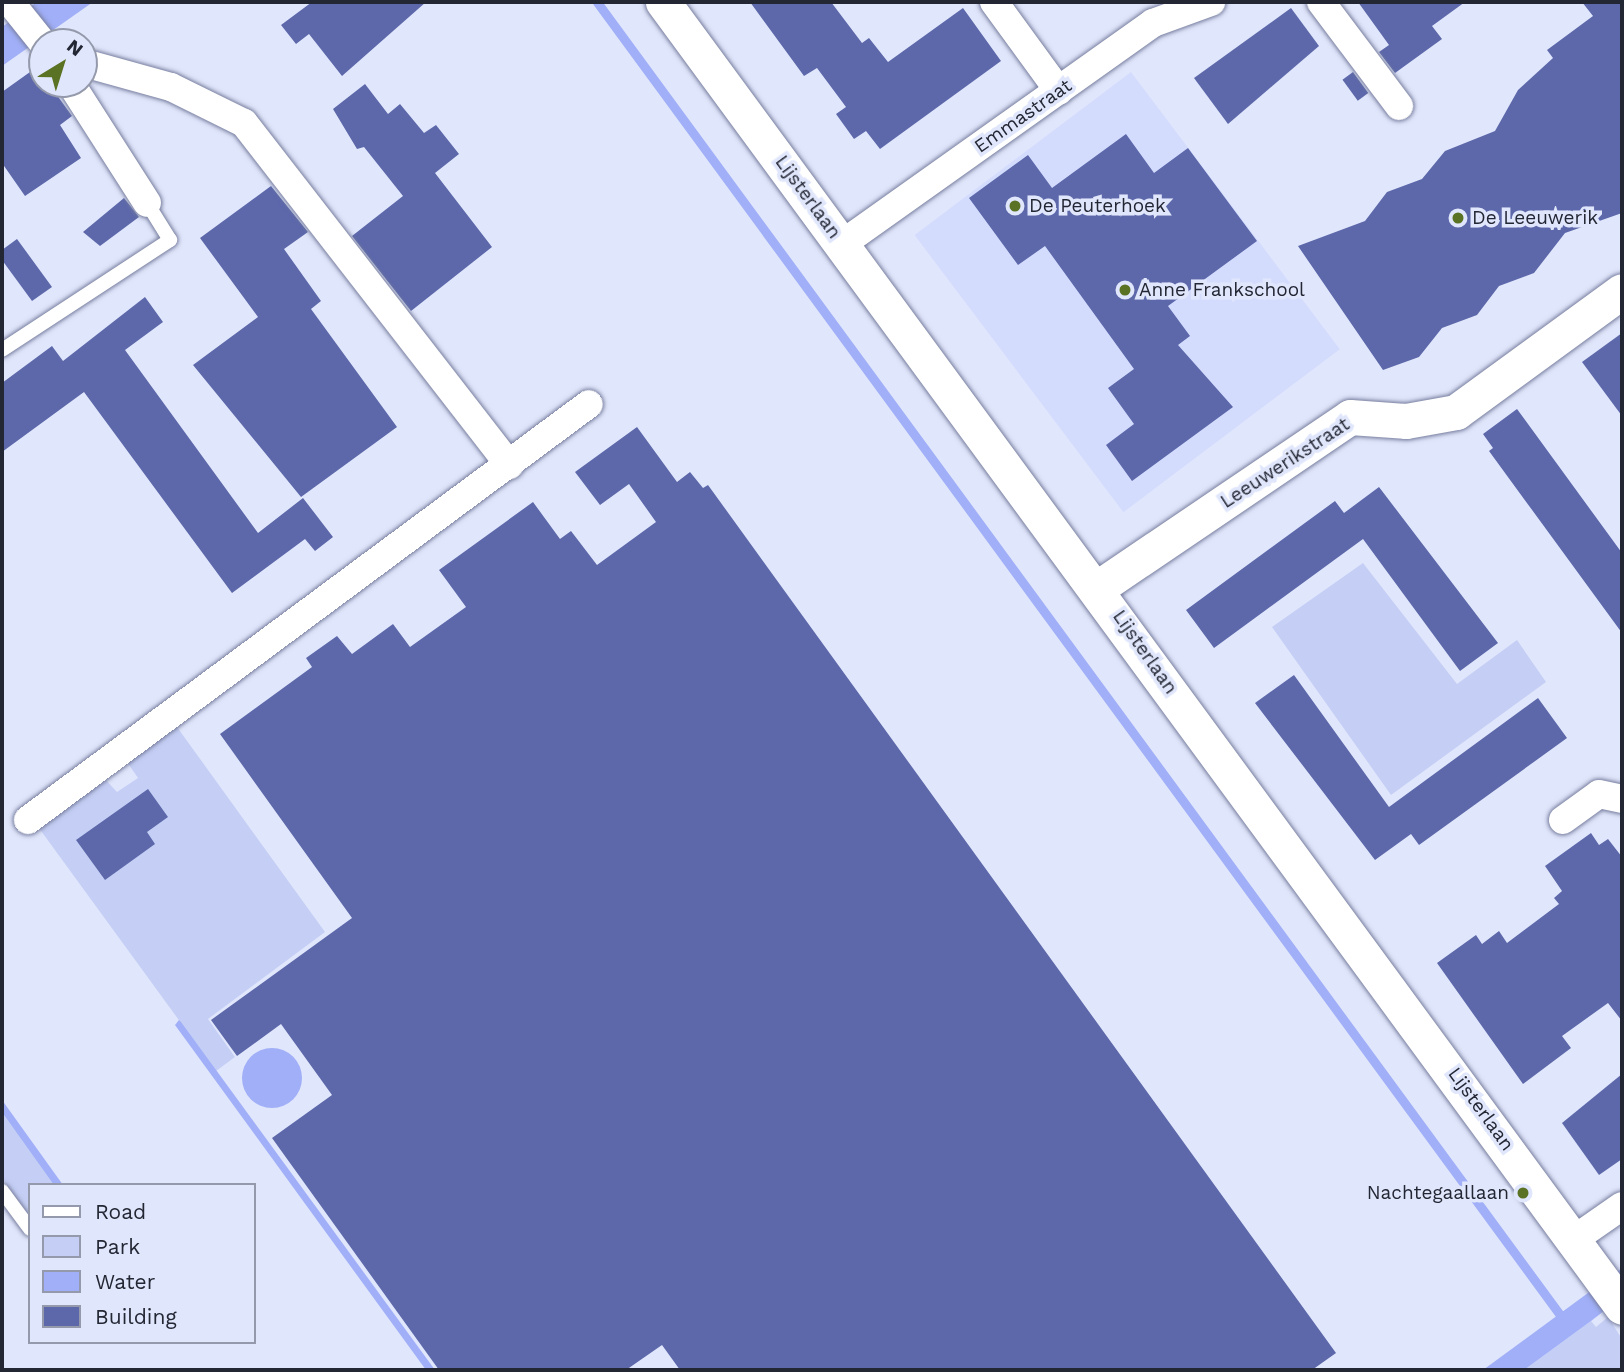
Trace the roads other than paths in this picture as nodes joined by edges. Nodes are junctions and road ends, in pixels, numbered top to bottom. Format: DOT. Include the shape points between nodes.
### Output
graph roads {
  1 [pos="663,2"];
  2 [pos="994,2"];
  3 [pos="1211,2"];
  4 [pos="1321,2"];
  5 [pos="12,4"];
  6 [pos="32,28"];
  7 [pos="98,67"];
  8 [pos="1059,91"];
  9 [pos="80,98"];
  10 [pos="1399,106"];
  11 [pos="147,203"];
  12 [pos="842,244"];
  13 [pos="1622,291"];
  14 [pos="2,350"];
  15 [pos="589,404"];
  16 [pos="509,465"];
  17 [pos="1099,587"];
  18 [pos="1622,799"];
  19 [pos="28,820"];
  20 [pos="1563,820"];
  21 [pos="2,1191"];
  22 [pos="1622,1206"];
  23 [pos="28,1226"];
  24 [pos="1576,1238"];
  25 [pos="1622,1307"];
  1 -- 12 [label="street, Lijsterlaan"];
  2 -- 8 [label="street"];
  3 -- 8 [label="street, Emmastraat" via="1153,23"];
  4 -- 10 [label="street"];
  5 -- 6 [label="street"];
  7 -- 16 [label="street" via="171,87 244,124"];
  8 -- 12 [label="street, Emmastraat"];
  9 -- 11 [label="street"];
  11 -- 14 [label="lane" via="170,240"];
  12 -- 17 [label="street, Lijsterlaan"];
  13 -- 17 [label="street, Leeuwerikstraat" via="1456,412 1406,421 1350,417"];
  15 -- 16 [label="street"];
  16 -- 19 [label="street"];
  17 -- 24 [label="street, Lijsterlaan"];
  18 -- 20 [label="street" via="1598,794"];
  21 -- 23 [label="lane"];
  22 -- 24 [label="street"];
  24 -- 25 [label="street, Lijsterlaan"];
}
